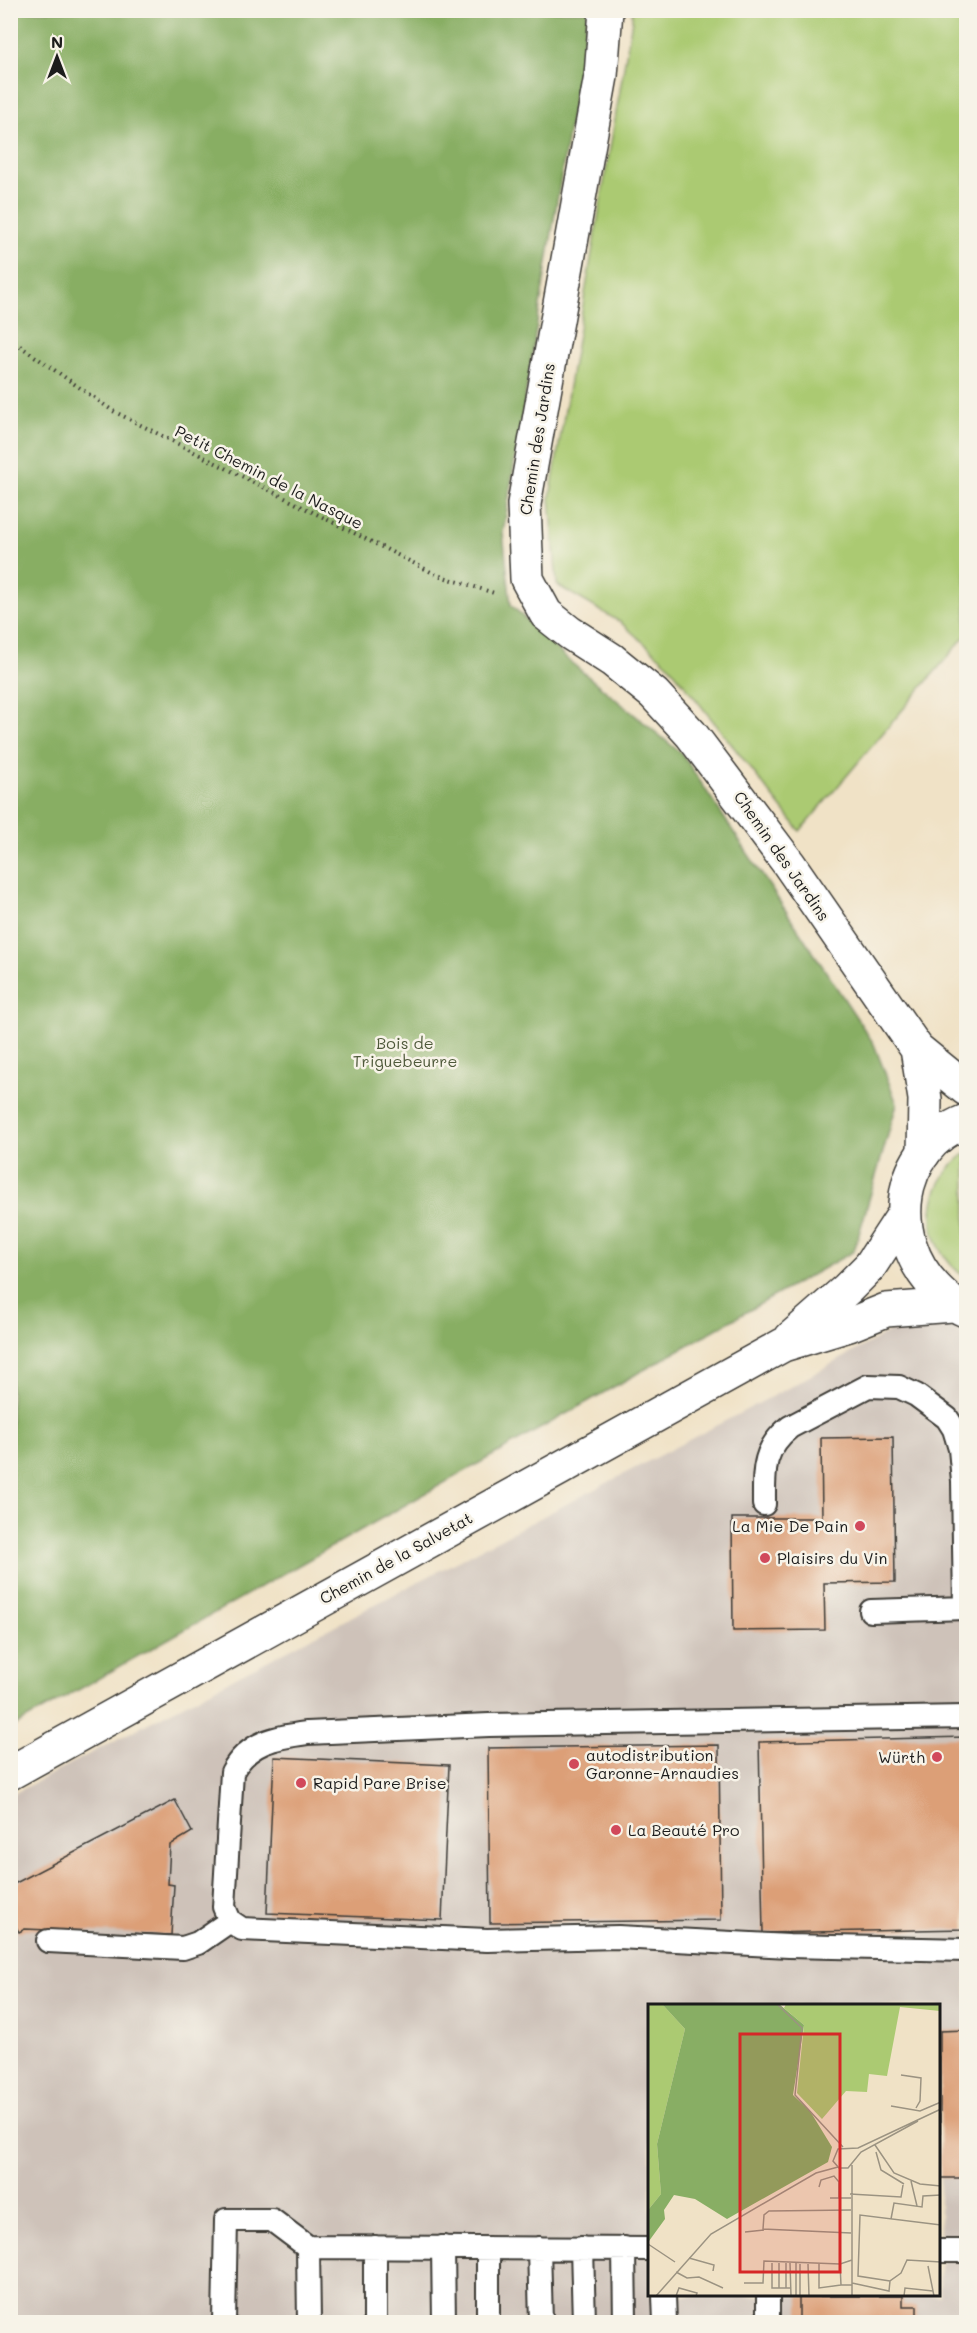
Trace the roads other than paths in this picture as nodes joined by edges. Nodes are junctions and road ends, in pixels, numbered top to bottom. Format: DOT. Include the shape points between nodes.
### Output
graph roads {
  1 [pos="606,10"];
  2 [pos="917,1049"];
  3 [pos="966,1089"];
  4 [pos="966,1121"];
  5 [pos="924,1153"];
  6 [pos="904,1214"];
  7 [pos="960,1308"];
  8 [pos="783,1345"];
  9 [pos="764,1504"];
  10 [pos="966,1608"];
  11 [pos="871,1611"];
  12 [pos="966,1717"];
  13 [pos="10,1773"];
  14 [pos="230,1922"];
  15 [pos="48,1941"];
  16 [pos="966,1950"];
  17 [pos="308,2247"];
  18 [pos="375,2247"];
  19 [pos="443,2247"];
  20 [pos="488,2248"];
  21 [pos="539,2248"];
  22 [pos="582,2248"];
  23 [pos="624,2248"];
  24 [pos="648,2249"];
  25 [pos="941,2251"];
  26 [pos="966,2251"];
  27 [pos="664,2297"];
  28 [pos="768,2297"];
  29 [pos="224,2322"];
  30 [pos="309,2322"];
  31 [pos="375,2322"];
  32 [pos="444,2322"];
  33 [pos="488,2322"];
  34 [pos="541,2322"];
  35 [pos="584,2322"];
  36 [pos="625,2322"];
  37 [pos="664,2322"];
  38 [pos="768,2322"];
  1 -- 2 [label="main road, Chemin des Jardins" via="601,76 524,504 527,579 546,614 654,694 692,734 789,864"];
  2 -- 3 [label="main road, Chemin des Jardins"];
  2 -- 5 [label="main road, Chemin des Jardins" via="925,1099"];
  4 -- 5 [label="main road" via="955,1125"];
  5 -- 6 [label="main road" via="906,1193"];
  6 -- 7 [label="main road" via="910,1249 922,1274"];
  6 -- 8 [label="main road, Chemin de la Salvetat" via="870,1266"];
  7 -- 8 [label="main road, Chemin de la Salvetat" via="886,1310"];
  8 -- 13 [label="main road, Chemin de la Salvetat"];
  9 -- 10 [label="lane" via="767,1456 790,1427 868,1386 899,1387 916,1395 946,1418 960,1449"];
  10 -- 11 [label="lane"];
  12 -- 14 [label="lane" via="489,1725 282,1736 251,1749 232,1772 224,1907"];
  14 -- 15 [label="lane" via="183,1948"];
  14 -- 16 [label="lane" via="242,1929 487,1940 618,1937"];
  17 -- 18 [label="lane"];
  17 -- 29 [label="lane" via="272,2220 226,2220"];
  17 -- 30 [label="lane"];
  18 -- 19 [label="lane"];
  18 -- 31 [label="lane"];
  19 -- 20 [label="lane"];
  19 -- 32 [label="lane"];
  20 -- 21 [label="lane"];
  20 -- 33 [label="lane"];
  21 -- 22 [label="lane"];
  21 -- 34 [label="lane"];
  22 -- 23 [label="lane"];
  22 -- 35 [label="lane"];
  23 -- 24 [label="lane"];
  23 -- 36 [label="lane"];
  25 -- 26 [label="lane"];
  27 -- 37 [label="lane"];
  28 -- 38 [label="lane"];
}
